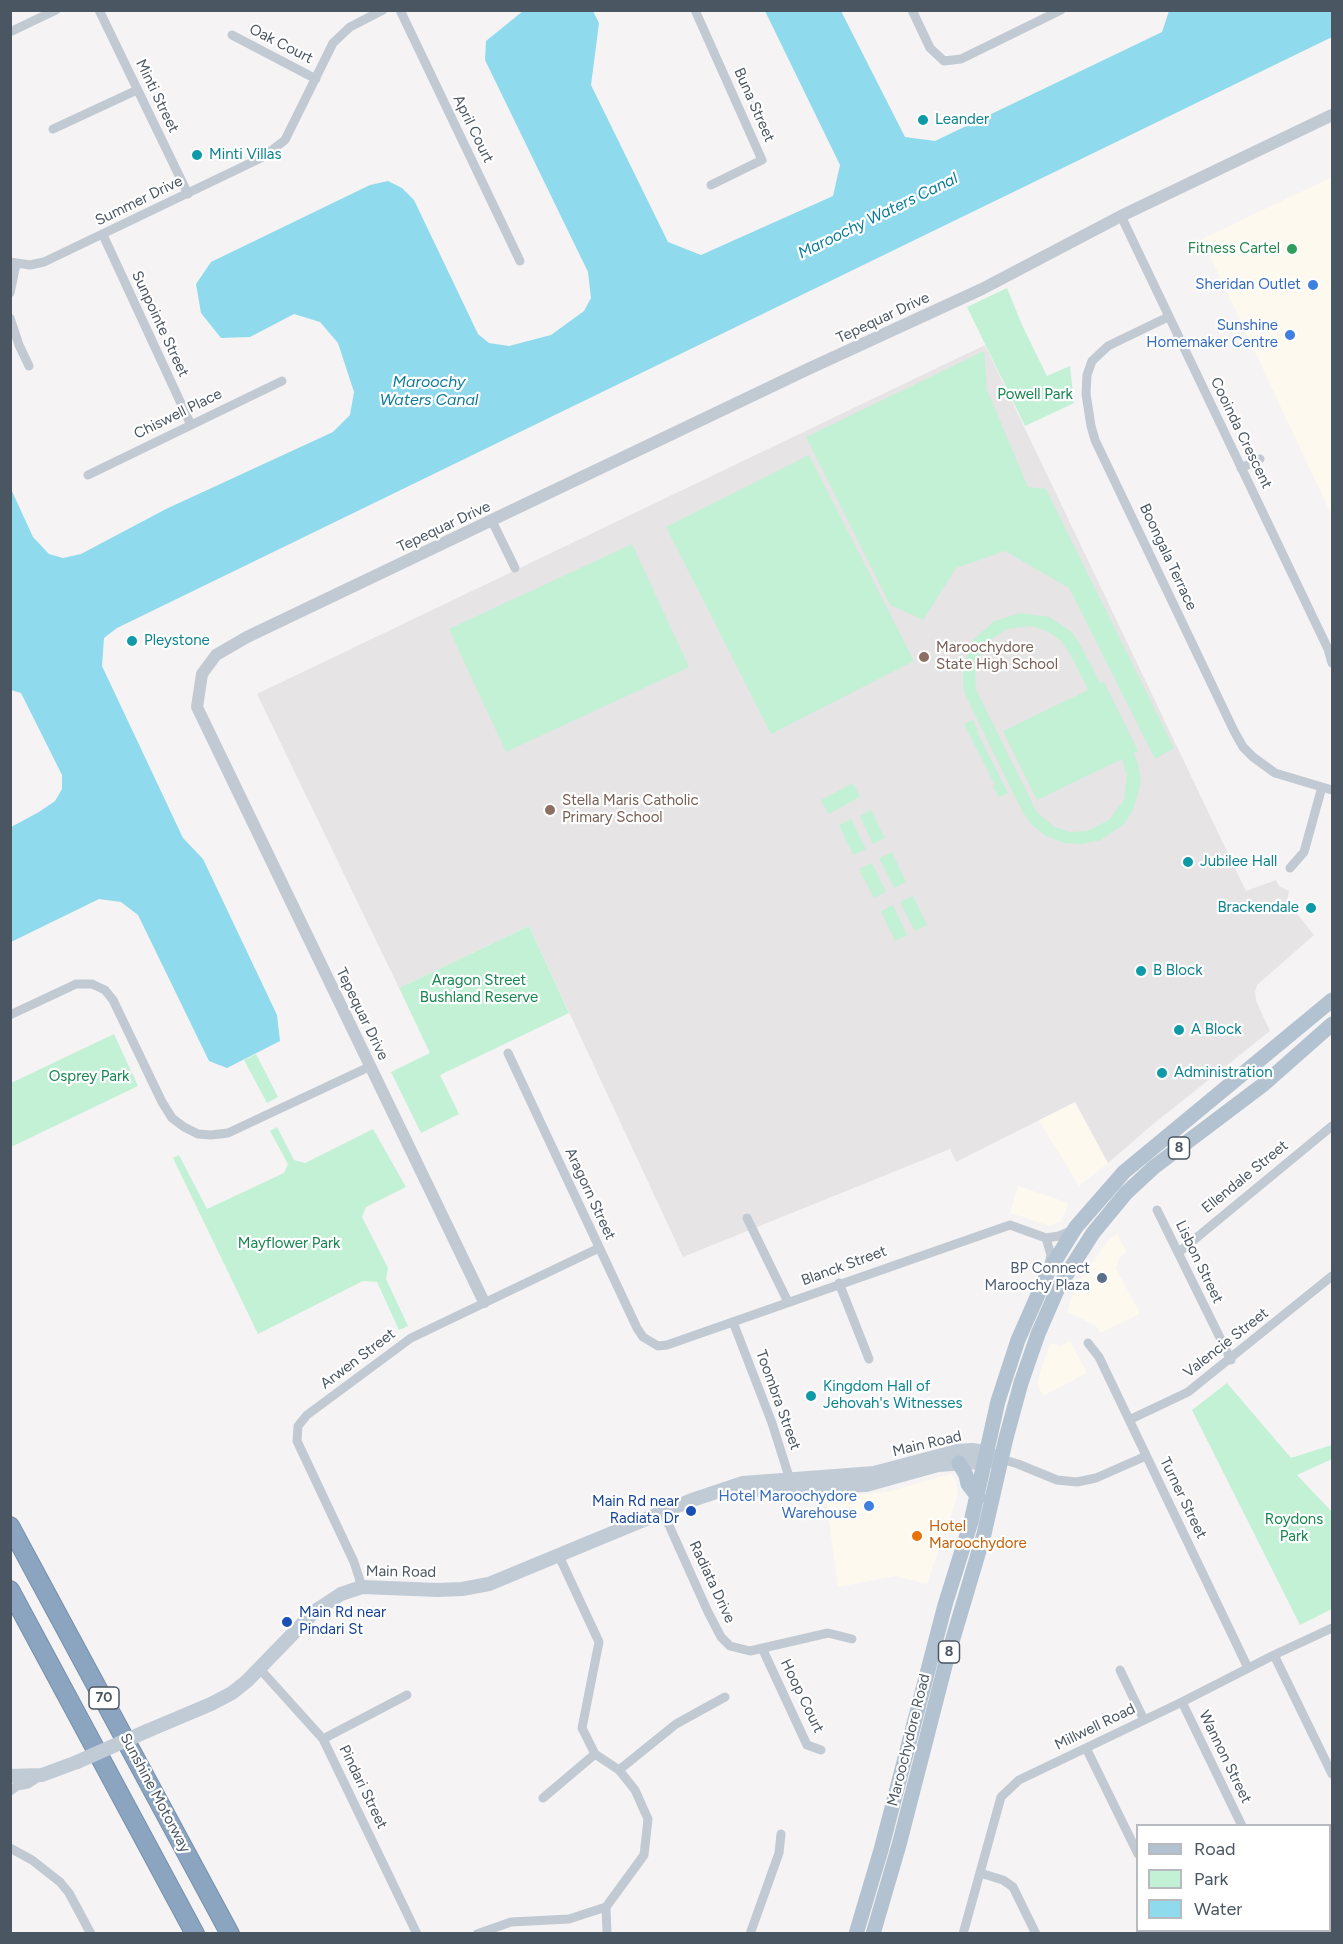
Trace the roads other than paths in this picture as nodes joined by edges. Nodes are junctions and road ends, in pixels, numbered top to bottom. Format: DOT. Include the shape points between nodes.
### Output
graph roads {
  1 [pos="56,10"];
  2 [pos="99,10"];
  3 [pos="383,10"];
  4 [pos="400,10"];
  5 [pos="694,10"];
  6 [pos="912,10"];
  7 [pos="1061,10"];
  8 [pos="10,32"];
  9 [pos="232,35"];
  10 [pos="316,79"];
  11 [pos="137,90"];
  12 [pos="1332,115"];
  13 [pos="53,129"];
  14 [pos="711,185"];
  15 [pos="188,194"];
  16 [pos="1121,216"];
  17 [pos="103,235"];
  18 [pos="520,261"];
  19 [pos="13,263"];
  20 [pos="10,293"];
  21 [pos="1168,316"];
  22 [pos="10,318"];
  23 [pos="29,366"];
  24 [pos="282,381"];
  25 [pos="191,425"];
  26 [pos="1260,459"];
  27 [pos="1241,468"];
  28 [pos="88,475"];
  29 [pos="492,522"];
  30 [pos="515,568"];
  31 [pos="1332,663"];
  32 [pos="1322,787"];
  33 [pos="1332,790"];
  34 [pos="1290,868"];
  35 [pos="1332,1000"];
  36 [pos="10,1015"];
  37 [pos="1332,1024"];
  38 [pos="508,1053"];
  39 [pos="371,1066"];
  40 [pos="1332,1126"];
  41 [pos="1157,1210"];
  42 [pos="747,1218"];
  43 [pos="1074,1230"];
  44 [pos="1046,1238"];
  45 [pos="599,1248"];
  46 [pos="1178,1252"];
  47 [pos="1048,1272"];
  48 [pos="1332,1276"];
  49 [pos="839,1283"];
  50 [pos="484,1302"];
  51 [pos="788,1302"];
  52 [pos="733,1322"];
  53 [pos="1088,1343"];
  54 [pos="651,1344"];
  55 [pos="869,1359"];
  56 [pos="1231,1360"];
  57 [pos="1129,1420"];
  58 [pos="1146,1456"];
  59 [pos="986,1457"];
  60 [pos="1001,1459"];
  61 [pos="959,1463"];
  62 [pos="791,1483"];
  63 [pos="978,1497"];
  64 [pos="663,1512"];
  65 [pos="10,1526"];
  66 [pos="559,1556"];
  67 [pos="362,1587"];
  68 [pos="10,1590"];
  69 [pos="1332,1628"];
  70 [pos="852,1639"];
  71 [pos="762,1648"];
  72 [pos="1274,1655"];
  73 [pos="259,1668"];
  74 [pos="1248,1668"];
  75 [pos="1120,1670"];
  76 [pos="407,1695"];
  77 [pos="725,1697"];
  78 [pos="1182,1702"];
  79 [pos="1144,1720"];
  80 [pos="323,1739"];
  81 [pos="1086,1748"];
  82 [pos="821,1750"];
  83 [pos="595,1754"];
  84 [pos="619,1770"];
  85 [pos="42,1774"];
  86 [pos="1332,1774"];
  87 [pos="10,1776"];
  88 [pos="10,1791"];
  89 [pos="543,1798"];
  90 [pos="1241,1824"];
  91 [pos="781,1834"];
  92 [pos="10,1848"];
  93 [pos="1136,1852"];
  94 [pos="980,1873"];
  95 [pos="606,1907"];
  96 [pos="91,1934"];
  97 [pos="195,1934"];
  98 [pos="230,1934"];
  99 [pos="417,1934"];
  100 [pos="477,1934"];
  101 [pos="607,1934"];
  102 [pos="750,1934"];
  103 [pos="856,1934"];
  104 [pos="873,1934"];
  105 [pos="963,1934"];
  106 [pos="1036,1934"];
  1 -- 8 [label="street"];
  2 -- 11 [label="street, Minti Street"];
  3 -- 10 [label="street, Summer Drive" via="350,27 333,43"];
  4 -- 18 [label="street, April Court"];
  5 -- 14 [label="street, Buna Street" via="762,160"];
  6 -- 7 [label="street" via="930,48 944,61 961,59"];
  9 -- 10 [label="street, Oak Court"];
  10 -- 15 [label="street, Summer Drive" via="285,140 263,157"];
  11 -- 13 [label="street"];
  11 -- 15 [label="street, Minti Street"];
  12 -- 16 [label="street, Tepequar Drive"];
  15 -- 17 [label="street, Summer Drive"];
  16 -- 21 [label="street, Cooinda Crescent"];
  16 -- 29 [label="street, Tepequar Drive" via="981,289"];
  17 -- 19 [label="street, Summer Drive" via="44,262"];
  17 -- 25 [label="street, Sunpointe Street"];
  19 -- 20 [label="street"];
  21 -- 27 [label="street, Cooinda Crescent"];
  21 -- 32 [label="street, Boongala Terrace" via="1108,346 1092,362 1086,394 1095,440 1244,747 1275,773"];
  22 -- 23 [label="street"];
  24 -- 25 [label="street, Chiswell Place"];
  25 -- 28 [label="street, Chiswell Place"];
  26 -- 27 [label="street"];
  27 -- 31 [label="street, Cooinda Crescent"];
  29 -- 30 [label="street"];
  29 -- 39 [label="street, Tepequar Drive" via="247,637 216,655 202,675 197,707"];
  32 -- 33 [label="street, Boongala Terrace"];
  32 -- 34 [label="street" via="1304,852"];
  35 -- 43 [label="main road, Maroochydore Road / 8" via="1124,1172"];
  36 -- 39 [label="street" via="76,984 92,984 105,990 172,1118 198,1134 228,1133"];
  37 -- 60 [label="main road, Maroochydore Road / 8" via="1235,1107 1154,1167 1093,1233 1068,1269 1038,1334"];
  38 -- 45 [label="street, Aragorn Street"];
  39 -- 50 [label="street, Tepequar Drive"];
  40 -- 46 [label="street, Ellendale Street"];
  41 -- 46 [label="street, Lisbon Street"];
  42 -- 51 [label="street"];
  43 -- 44 [label="street"];
  43 -- 47 [label="main road, Maroochydore Road / 8"];
  44 -- 47 [label="street" via="1051,1255"];
  44 -- 49 [label="street, Blanck Street" via="1010,1225"];
  45 -- 50 [label="street, Arwen Street"];
  45 -- 54 [label="street, Aragorn Street" via="637,1328"];
  46 -- 56 [label="street, Lisbon Street"];
  47 -- 59 [label="main road, Maroochydore Road / 8" via="1008,1370"];
  48 -- 56 [label="street, Valencie Street"];
  49 -- 51 [label="street, Blanck Street"];
  49 -- 55 [label="street"];
  50 -- 67 [label="street, Arwen Street" via="411,1338 298,1426 297,1441"];
  51 -- 52 [label="street, Blanck Street"];
  52 -- 54 [label="street, Blanck Street" via="667,1345"];
  52 -- 62 [label="street, Toombra Street"];
  53 -- 57 [label="street, Turner Street" via="1099,1357"];
  56 -- 57 [label="street, Valencie Street" via="1188,1392"];
  57 -- 58 [label="street, Turner Street"];
  58 -- 60 [label="street" via="1077,1482 1057,1480"];
  58 -- 74 [label="street, Turner Street"];
  59 -- 60 [label="main road, Main Road"];
  59 -- 61 [label="main road, Main Road"];
  59 -- 62 [label="main road, Main Road" via="972,1450 951,1452 874,1473"];
  59 -- 63 [label="main road, Maroochydore Road / 8"];
  60 -- 104 [label="main road, Maroochydore Road / 8" via="984,1534"];
  61 -- 62 [label="main road, Main Road" via="866,1485"];
  61 -- 63 [label="main road"];
  62 -- 64 [label="main road, Main Road" via="743,1483"];
  63 -- 103 [label="main road, Maroochydore Road / 8"];
  64 -- 66 [label="main road, Main Road"];
  64 -- 71 [label="street, Radiata Drive" via="721,1637 730,1646 750,1651"];
  65 -- 98 [label="highway, Sunshine Motorway / 70"];
  66 -- 67 [label="main road, Main Road" via="489,1584 462,1589"];
  66 -- 83 [label="street" via="599,1642 582,1728"];
  67 -- 73 [label="main road, Main Road" via="321,1606"];
  68 -- 97 [label="highway, Sunshine Motorway / 70"];
  69 -- 72 [label="street, Millwell Road"];
  70 -- 71 [label="street, Radiata Drive" via="828,1633"];
  71 -- 82 [label="street, Hoop Court" via="807,1745"];
  72 -- 74 [label="street, Millwell Road"];
  72 -- 86 [label="street"];
  73 -- 80 [label="street, Pindari Street"];
  73 -- 85 [label="main road, Main Road, bridge" via="232,1693"];
  74 -- 78 [label="street, Millwell Road"];
  75 -- 79 [label="street"];
  76 -- 80 [label="street"];
  77 -- 84 [label="street" via="676,1724"];
  78 -- 79 [label="street, Millwell Road"];
  78 -- 90 [label="street, Wannon Street"];
  79 -- 81 [label="street, Millwell Road"];
  80 -- 99 [label="street, Pindari Street"];
  81 -- 93 [label="street"];
  81 -- 94 [label="street, Millwell Road" via="1019,1780 1001,1797"];
  83 -- 84 [label="street"];
  83 -- 89 [label="street"];
  84 -- 95 [label="street" via="635,1790 648,1819 644,1855"];
  85 -- 87 [label="main road, Main Road"];
  85 -- 88 [label="street, Main Road"];
  91 -- 102 [label="street" via="779,1853"];
  92 -- 96 [label="street" via="60,1882"];
  94 -- 105 [label="street, Millwell Road"];
  94 -- 106 [label="street" via="1013,1887"];
  95 -- 100 [label="street" via="569,1919 511,1922"];
  95 -- 101 [label="street"];
}
